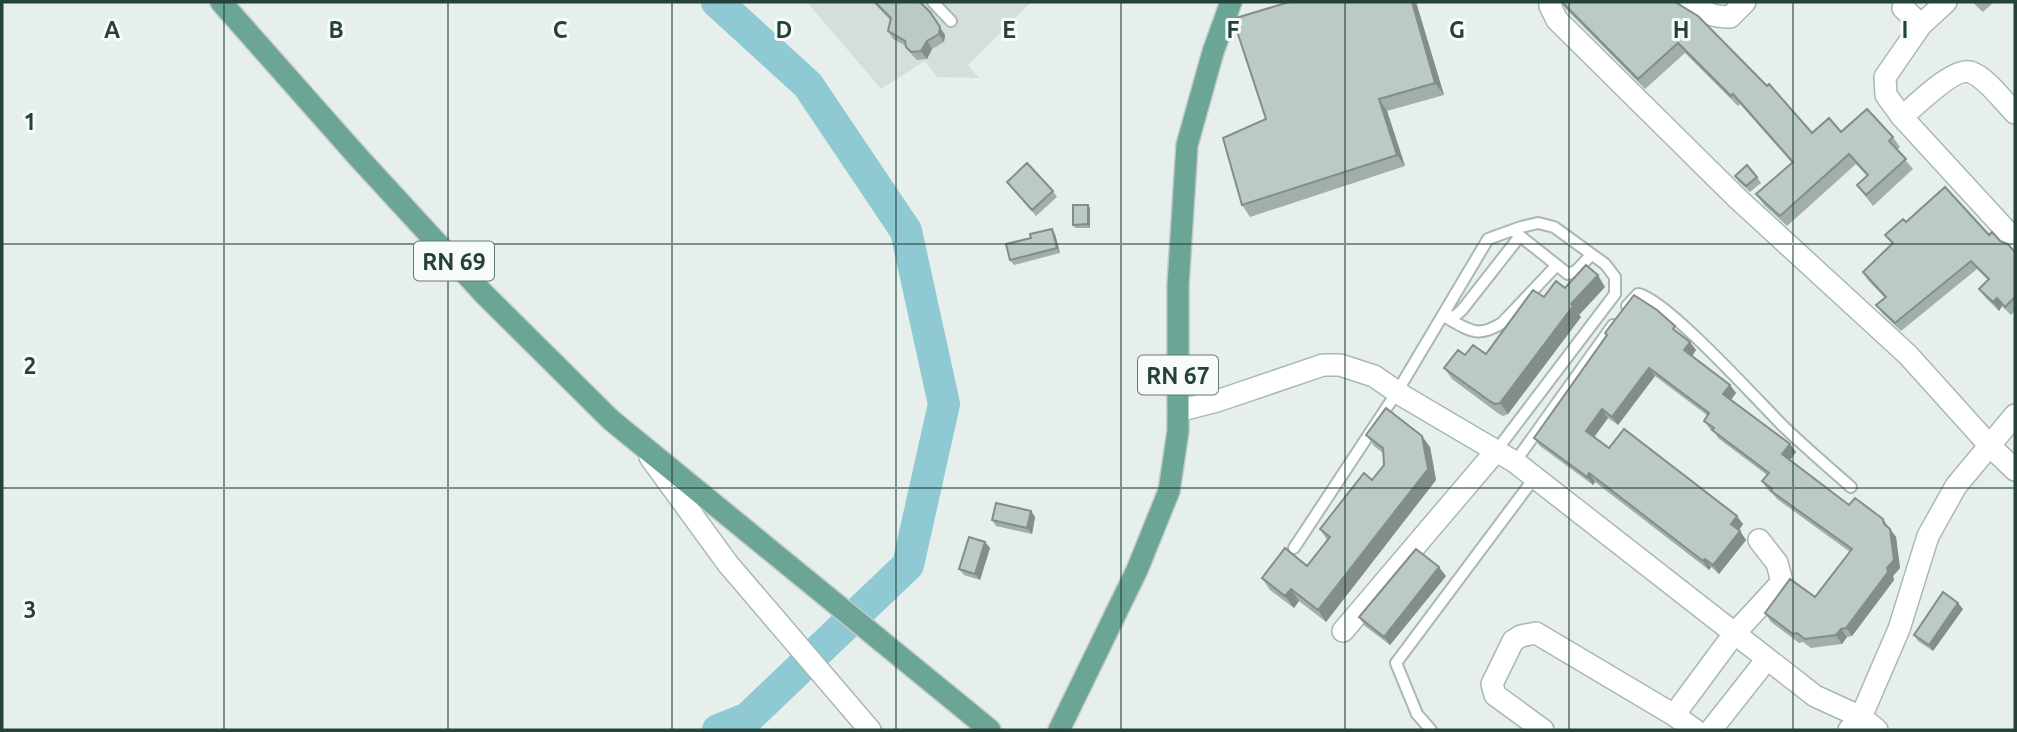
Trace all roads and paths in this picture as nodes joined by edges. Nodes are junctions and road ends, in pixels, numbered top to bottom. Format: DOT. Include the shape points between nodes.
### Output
graph roads {
  1 [pos="221,2"];
  2 [pos="933,2"];
  3 [pos="1231,2"];
  4 [pos="1551,2"];
  5 [pos="1691,2"];
  6 [pos="1745,2"];
  7 [pos="1945,2"];
  8 [pos="1903,8"];
  9 [pos="951,21"];
  10 [pos="1922,25"];
  11 [pos="2011,101"];
  12 [pos="1902,117"];
  13 [pos="1517,233"];
  14 [pos="2015,240"];
  15 [pos="1591,255"];
  16 [pos="1556,266"];
  17 [pos="1444,317"];
  18 [pos="1397,392"];
  19 [pos="1178,411"];
  20 [pos="2015,415"];
  21 [pos="640,444"];
  22 [pos="1990,446"];
  23 [pos="1506,456"];
  24 [pos="2015,470"];
  25 [pos="1535,477"];
  26 [pos="1851,487"];
  27 [pos="1759,540"];
  28 [pos="1294,548"];
  29 [pos="1343,631"];
  30 [pos="1734,634"];
  31 [pos="1767,659"];
  32 [pos="1674,715"];
  33 [pos="1862,726"];
  34 [pos="869,729"];
  35 [pos="990,730"];
  36 [pos="1059,730"];
  37 [pos="1431,730"];
  38 [pos="1544,730"];
  39 [pos="1695,730"];
  40 [pos="1711,730"];
  1 -- 21 [label="main road, RN 69" via="484,294"];
  2 -- 9 [label="lane"];
  3 -- 19 [label="main road, RN 67" via="1187,145 1178,285"];
  4 -- 22 [label="street" via="1557,19 1737,198 1908,355"];
  5 -- 6 [label="street" via="1703,13 1730,17"];
  7 -- 10 [label="street"];
  8 -- 10 [label="street"];
  10 -- 12 [label="street" via="1885,77 1886,95"];
  11 -- 12 [label="street" via="1969,71 1956,72"];
  12 -- 14 [label="street"];
  13 -- 15 [label="lane" via="1538,223"];
  13 -- 16 [label="lane"];
  13 -- 17 [label="lane" via="1462,310"];
  13 -- 17 [label="lane" via="1488,239"];
  15 -- 16 [label="lane" via="1569,274"];
  15 -- 23 [label="lane" via="1615,277 1615,295"];
  16 -- 17 [label="lane" via="1492,329 1478,333"];
  17 -- 18 [label="lane"];
  18 -- 19 [label="street" via="1354,368 1324,365"];
  18 -- 23 [label="street"];
  18 -- 28 [label="lane"];
  19 -- 36 [label="main road, RN 67" via="1169,491 1137,570"];
  20 -- 22 [label="street"];
  21 -- 34 [label="street" via="728,564"];
  21 -- 35 [label="main road, RN 69"];
  22 -- 24 [label="street"];
  22 -- 33 [label="street" via="1956,486 1928,536"];
  23 -- 25 [label="street"];
  23 -- 26 [label="lane" via="1638,294 1669,312"];
  23 -- 29 [label="street"];
  25 -- 30 [label="street"];
  25 -- 37 [label="lane" via="1396,663 1417,714"];
  27 -- 30 [label="street" via="1777,562 1782,582"];
  30 -- 31 [label="street"];
  30 -- 32 [label="street"];
  31 -- 33 [label="street"];
  31 -- 40 [label="street"];
  32 -- 38 [label="street" via="1536,633 1513,641 1492,684 1495,695"];
  32 -- 39 [label="street"];
}
